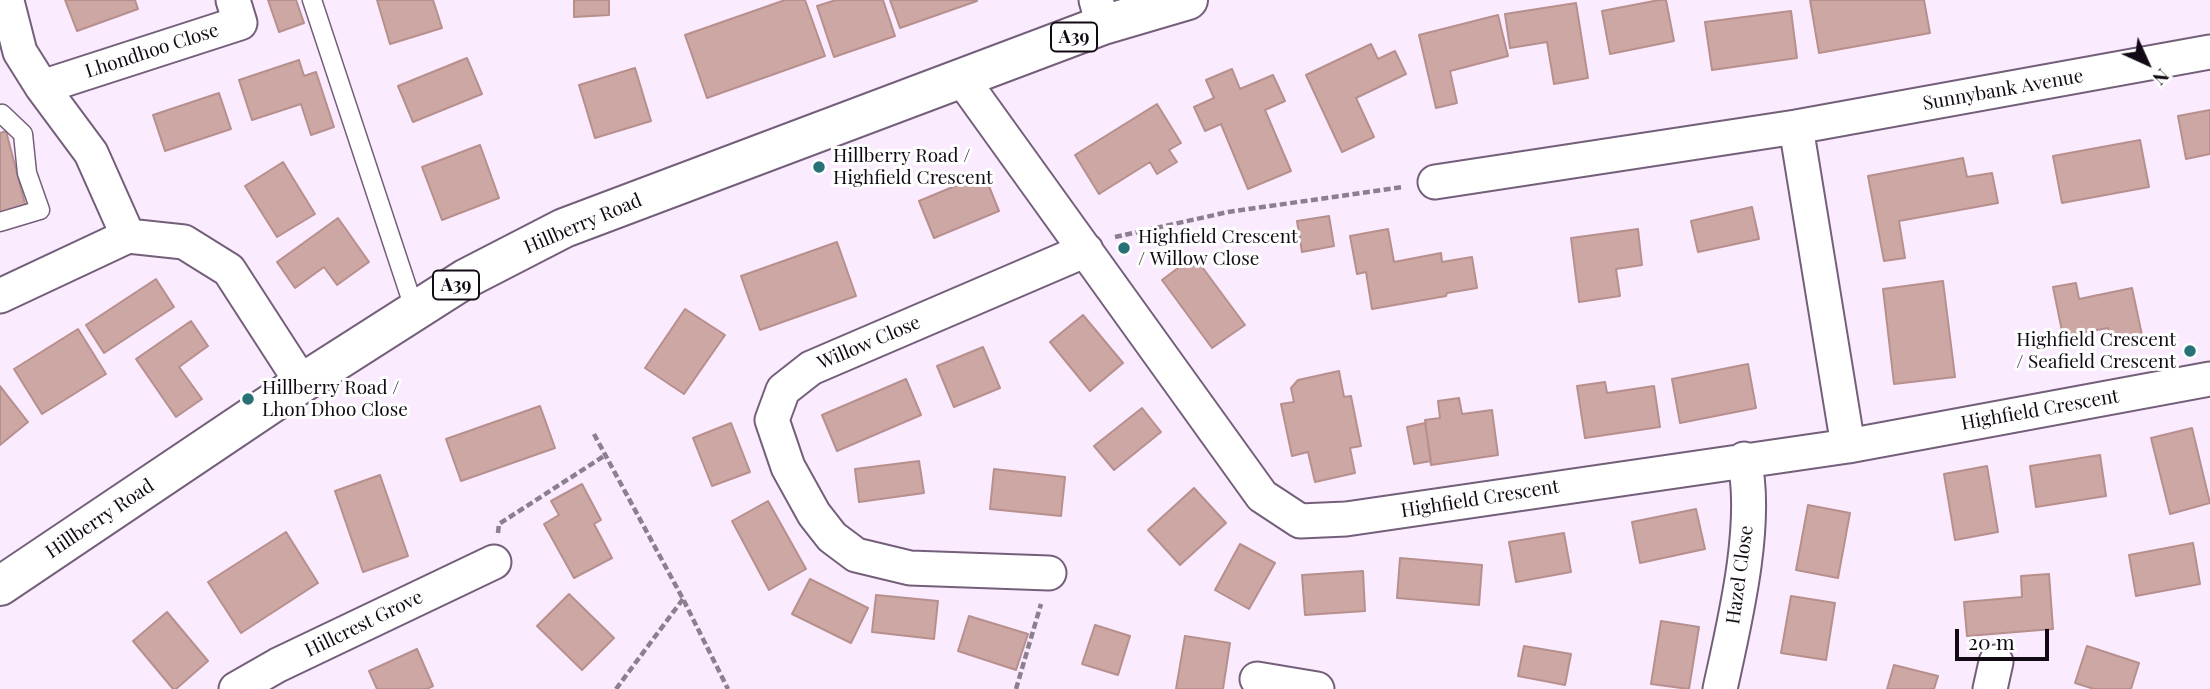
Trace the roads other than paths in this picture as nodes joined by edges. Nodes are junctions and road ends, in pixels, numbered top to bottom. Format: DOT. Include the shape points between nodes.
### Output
graph roads {
  1 [pos="3,0"];
  2 [pos="233,0"];
  3 [pos="312,0"];
  4 [pos="1188,0"];
  5 [pos="1099,13"];
  6 [pos="2210,52"];
  7 [pos="962,79"];
  8 [pos="42,87"];
  9 [pos="0,115"];
  10 [pos="1796,127"];
  11 [pos="1435,183"];
  12 [pos="0,222"];
  13 [pos="128,236"];
  14 [pos="1084,248"];
  15 [pos="0,296"];
  16 [pos="415,311"];
  17 [pos="2210,379"];
  18 [pos="302,383"];
  19 [pos="1847,446"];
  20 [pos="1744,459"];
  21 [pos="494,562"];
  22 [pos="1049,573"];
  23 [pos="0,586"];
  24 [pos="1257,679"];
  25 [pos="236,689"];
  26 [pos="1317,689"];
  27 [pos="1720,689"];
  1 -- 8 [label="street" via="20,52"];
  2 -- 8 [label="street, Lhondhoo Close" via="240,23"];
  3 -- 16 [label="lane"];
  4 -- 5 [label="highway, Hillberry Road / A39"];
  5 -- 7 [label="highway, Hillberry Road / A39"];
  6 -- 10 [label="street, Sunnybank Avenue"];
  7 -- 14 [label="street, Highfield Crescent"];
  7 -- 16 [label="highway, Hillberry Road / A39" via="564,228 465,279"];
  8 -- 13 [label="street" via="91,153"];
  9 -- 12 [label="lane" via="23,134 27,173 40,210"];
  10 -- 11 [label="street, Sunnybank Avenue"];
  10 -- 19 [label="street"];
  13 -- 15 [label="street"];
  13 -- 18 [label="street" via="184,242 229,270"];
  14 -- 20 [label="street, Highfield Crescent" via="1262,496 1300,522"];
  14 -- 22 [label="street, Willow Close" via="811,368 783,390 772,420 788,467 814,514 832,537 856,555 910,568"];
  16 -- 18 [label="highway, Hillberry Road / A39"];
  17 -- 19 [label="street, Highfield Crescent"];
  18 -- 23 [label="highway, Hillberry Road / A39"];
  19 -- 20 [label="street, Highfield Crescent"];
  20 -- 27 [label="street, Hazel Close" via="1748,528"];
  21 -- 25 [label="street, Hillcrest Grove"];
  24 -- 26 [label="street"];
}
